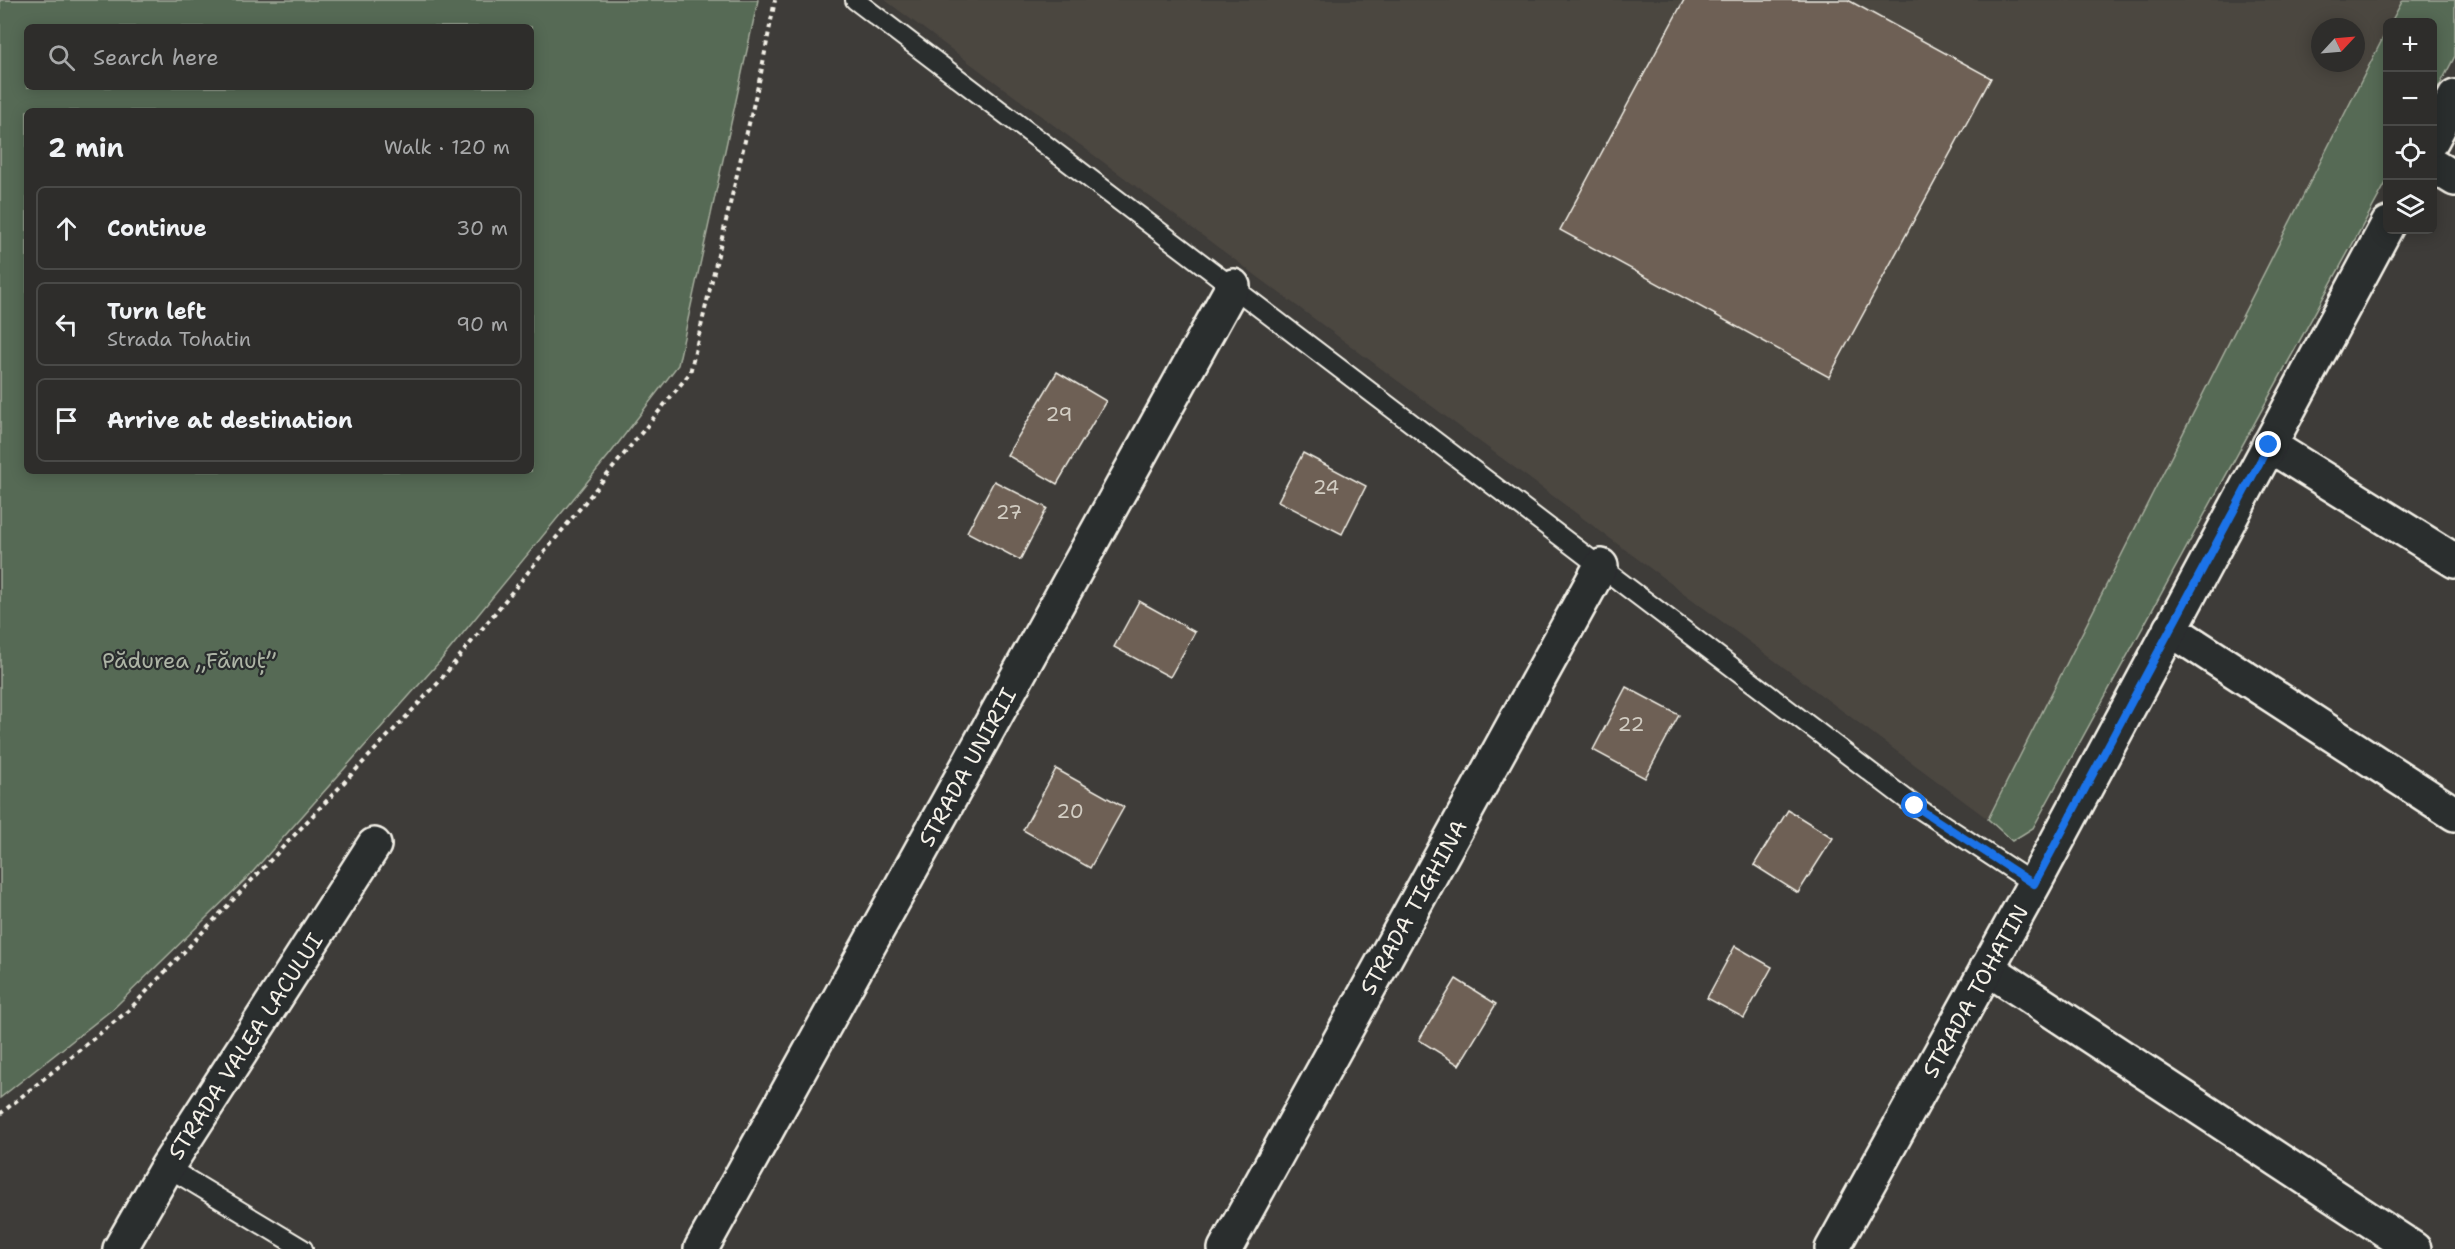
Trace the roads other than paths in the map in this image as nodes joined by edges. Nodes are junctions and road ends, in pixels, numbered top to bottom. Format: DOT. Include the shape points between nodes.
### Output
graph roads {
  1 [pos="855,0"];
  2 [pos="2455,98"];
  3 [pos="2437,132"];
  4 [pos="2437,168"];
  5 [pos="2455,179"];
  6 [pos="2383,233"];
  7 [pos="1233,286"];
  8 [pos="2269,445"];
  9 [pos="2455,561"];
  10 [pos="1601,566"];
  11 [pos="2170,629"];
  12 [pos="2455,814"];
  13 [pos="374,845"];
  14 [pos="2034,884"];
  15 [pos="1987,968"];
  16 [pos="167,1167"];
  17 [pos="120,1249"];
  18 [pos="303,1249"];
  19 [pos="701,1249"];
  20 [pos="1225,1249"];
  21 [pos="1832,1249"];
  22 [pos="2414,1249"];
  1 -- 7 [label="lane"];
  2 -- 3 [label="street"];
  4 -- 5 [label="street"];
  6 -- 8 [label="street, STRADA TOHATIN"];
  7 -- 10 [label="lane"];
  7 -- 19 [label="street, STRADA UNIRII"];
  8 -- 9 [label="street"];
  8 -- 11 [label="street, STRADA TOHATIN"];
  10 -- 14 [label="lane" via="1915,806"];
  10 -- 20 [label="street, STRADA TIGHINA"];
  11 -- 12 [label="street"];
  11 -- 14 [label="street, STRADA TOHATIN"];
  13 -- 16 [label="street, STRADA VALEA LACULUI"];
  14 -- 15 [label="street, STRADA TOHATIN"];
  15 -- 21 [label="street, STRADA TOHATIN"];
  15 -- 22 [label="street"];
  16 -- 17 [label="street, STRADA VALEA LACULUI"];
  16 -- 18 [label="lane"];
}
